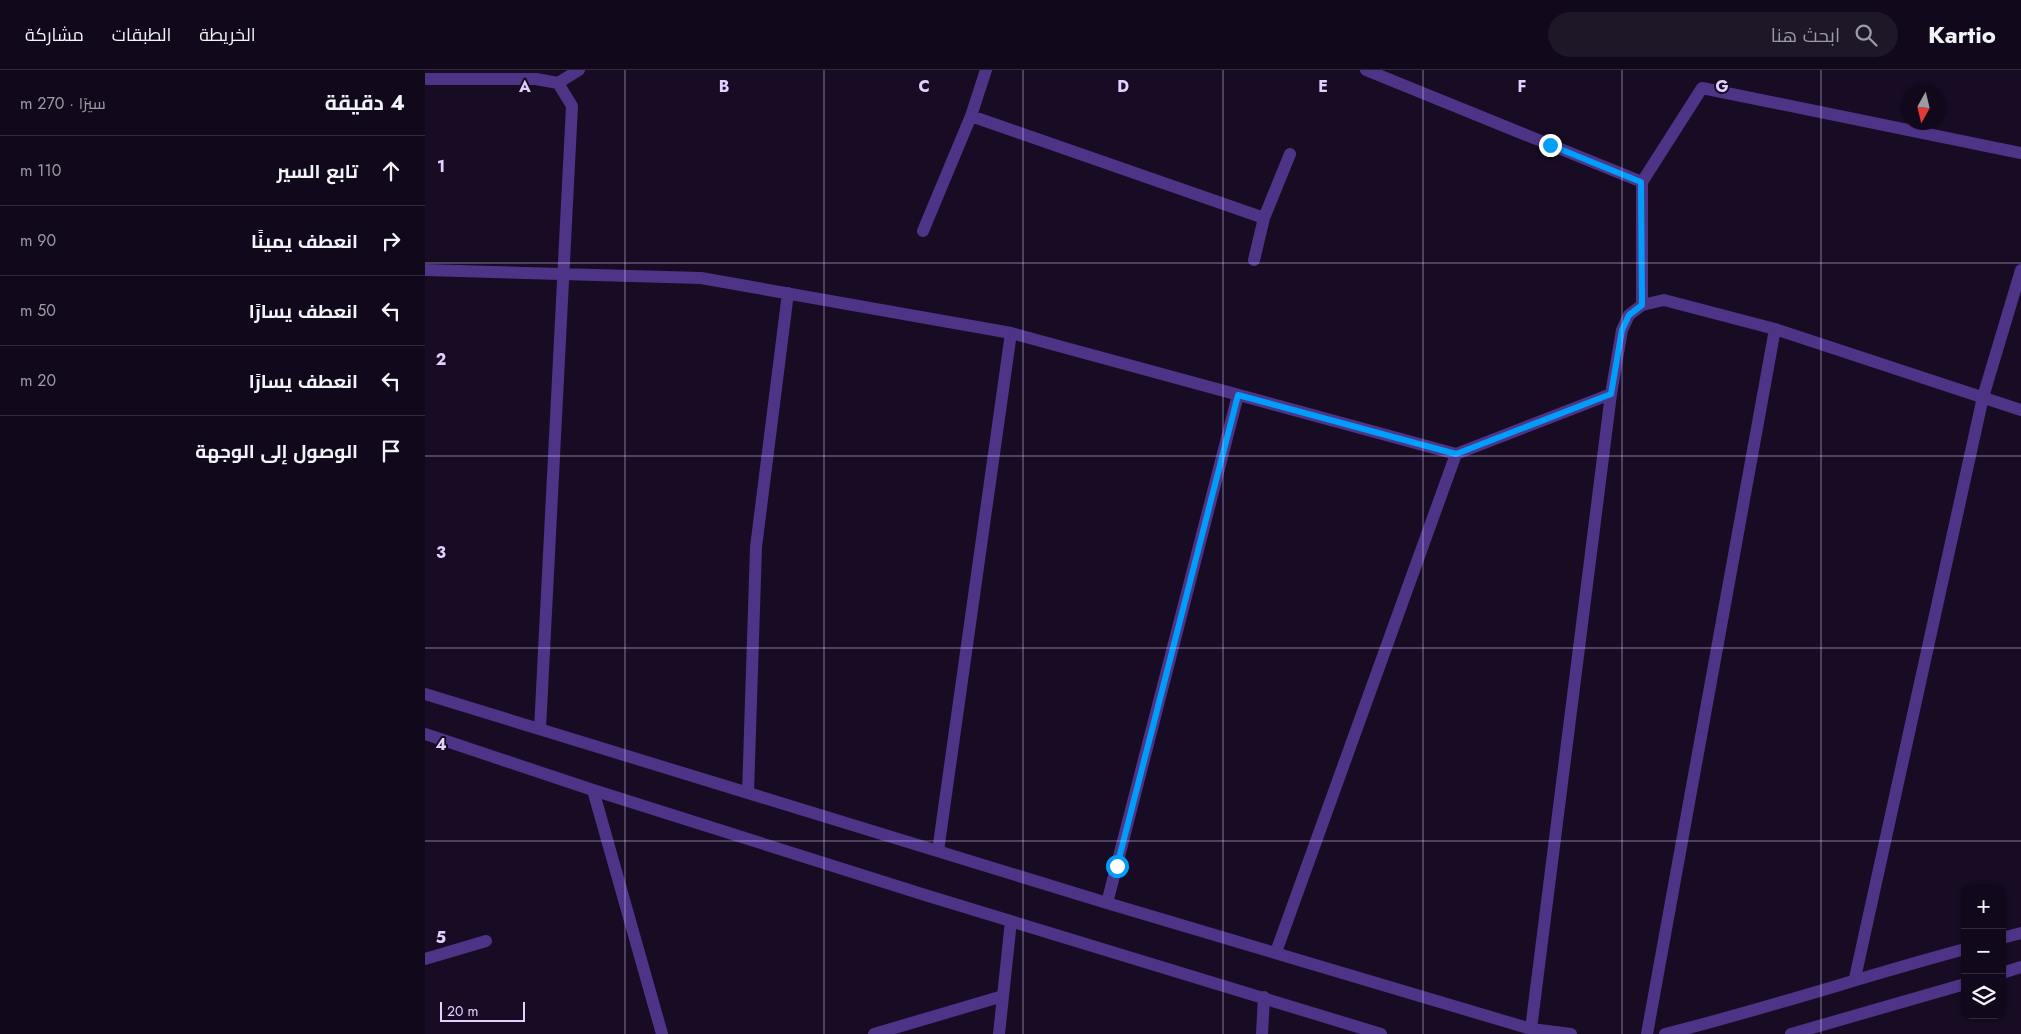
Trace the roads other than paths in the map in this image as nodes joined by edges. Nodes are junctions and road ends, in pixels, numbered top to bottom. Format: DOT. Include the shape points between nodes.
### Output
graph roads {
  1 [pos="579,70"];
  2 [pos="986,70"];
  3 [pos="1366,70"];
  4 [pos="425,79"];
  5 [pos="558,83"];
  6 [pos="971,116"];
  7 [pos="1290,154"];
  8 [pos="2021,154"];
  9 [pos="1641,182"];
  10 [pos="1264,218"];
  11 [pos="923,231"];
  12 [pos="1254,260"];
  13 [pos="425,270"];
  14 [pos="2021,270"];
  15 [pos="563,273"];
  16 [pos="788,293"];
  17 [pos="1642,305"];
  18 [pos="1775,330"];
  19 [pos="1011,333"];
  20 [pos="1611,394"];
  21 [pos="1238,395"];
  22 [pos="1983,397"];
  23 [pos="2021,410"];
  24 [pos="1456,454"];
  25 [pos="425,694"];
  26 [pos="540,729"];
  27 [pos="425,734"];
  28 [pos="593,790"];
  29 [pos="748,793"];
  30 [pos="937,851"];
  31 [pos="1107,903"];
  32 [pos="1011,921"];
  33 [pos="2021,933"];
  34 [pos="2006,937"];
  35 [pos="486,941"];
  36 [pos="1961,950"];
  37 [pos="1276,952"];
  38 [pos="425,959"];
  39 [pos="2021,967"];
  40 [pos="2006,971"];
  41 [pos="1855,978"];
  42 [pos="1961,985"];
  43 [pos="1003,996"];
  44 [pos="1264,997"];
  45 [pos="1531,1029"];
  46 [pos="662,1034"];
  47 [pos="874,1034"];
  48 [pos="999,1034"];
  49 [pos="1262,1034"];
  50 [pos="1381,1034"];
  51 [pos="1571,1034"];
  52 [pos="1647,1034"];
  53 [pos="1665,1034"];
  54 [pos="1791,1034"];
  1 -- 5 [label="street"];
  2 -- 6 [label="street"];
  3 -- 9 [label="street"];
  4 -- 5 [label="street" via="536,79"];
  5 -- 15 [label="street" via="572,106"];
  6 -- 10 [label="street"];
  6 -- 11 [label="street"];
  7 -- 10 [label="street"];
  8 -- 9 [label="street" via="1702,88"];
  9 -- 17 [label="street"];
  10 -- 12 [label="street"];
  13 -- 15 [label="street"];
  14 -- 22 [label="street"];
  15 -- 16 [label="street" via="701,278"];
  15 -- 26 [label="street"];
  16 -- 19 [label="street"];
  16 -- 29 [label="street" via="756,546"];
  17 -- 18 [label="street" via="1663,300"];
  17 -- 20 [label="street" via="1629,315 1622,330"];
  18 -- 22 [label="street"];
  18 -- 52 [label="street"];
  19 -- 21 [label="street"];
  19 -- 30 [label="street"];
  20 -- 24 [label="street"];
  20 -- 45 [label="street"];
  21 -- 24 [label="street"];
  21 -- 31 [label="street"];
  22 -- 23 [label="street"];
  22 -- 41 [label="street"];
  24 -- 37 [label="street"];
  25 -- 26 [label="street"];
  26 -- 29 [label="street"];
  27 -- 28 [label="street"];
  28 -- 32 [label="street"];
  28 -- 46 [label="street"];
  29 -- 30 [label="street"];
  30 -- 31 [label="street"];
  31 -- 37 [label="street"];
  32 -- 43 [label="street"];
  32 -- 44 [label="street"];
  33 -- 34 [label="street"];
  35 -- 38 [label="street"];
  36 -- 41 [label="street"];
  37 -- 45 [label="street"];
  39 -- 40 [label="street"];
  41 -- 53 [label="street" via="1735,1016"];
  42 -- 54 [label="street"];
  43 -- 47 [label="street"];
  43 -- 48 [label="street"];
  44 -- 49 [label="street"];
  44 -- 50 [label="street"];
  45 -- 51 [label="street"];
}
